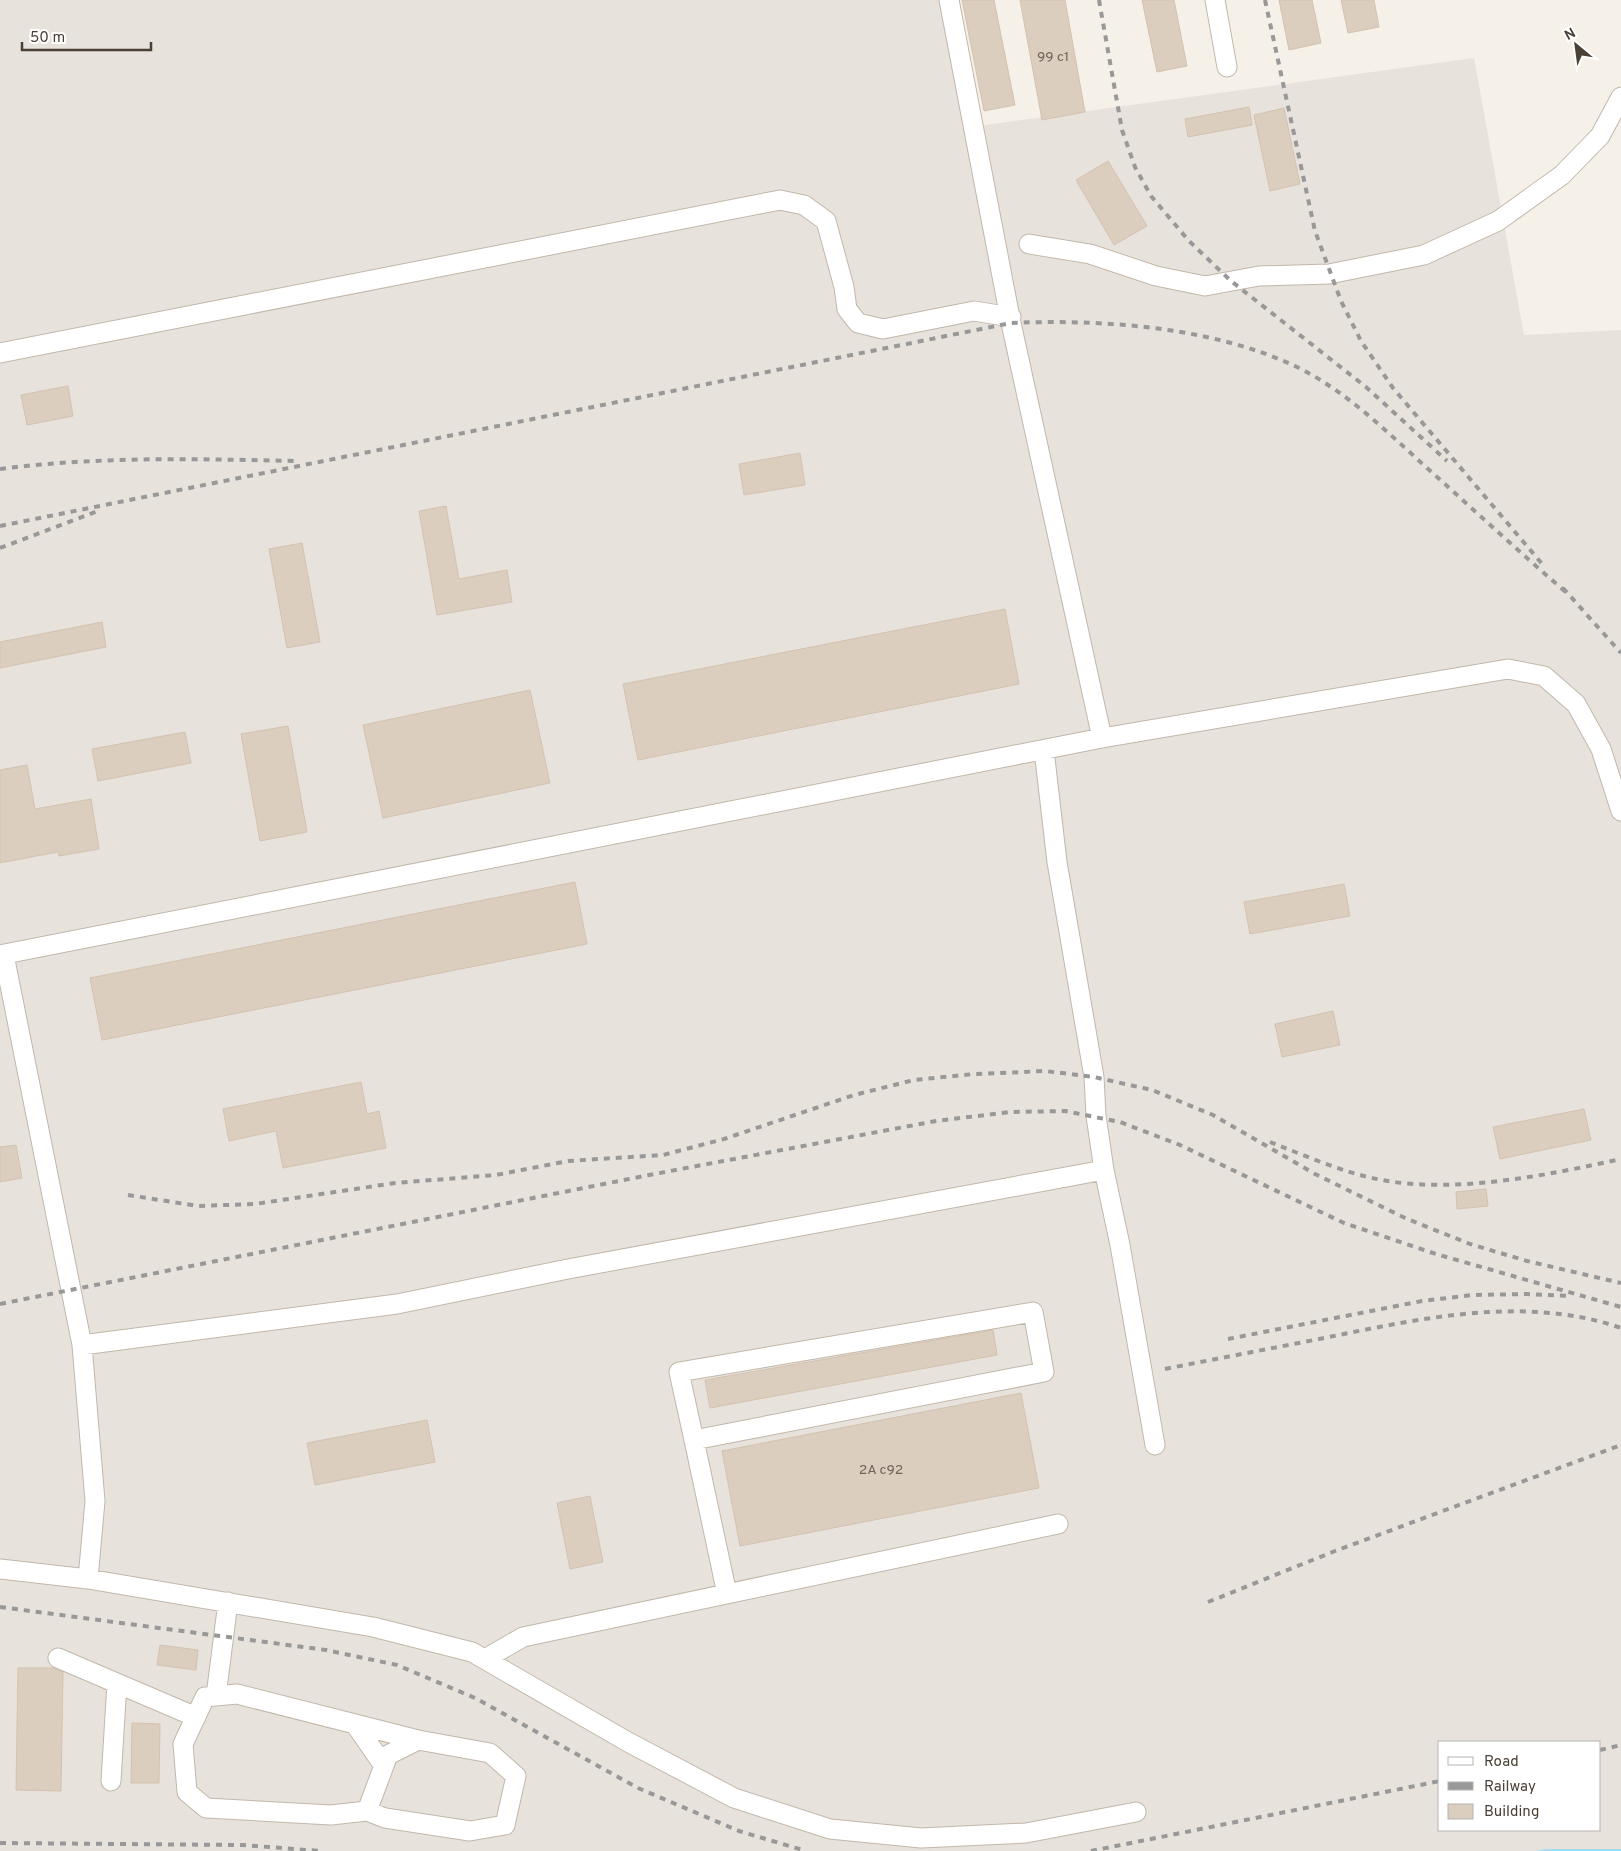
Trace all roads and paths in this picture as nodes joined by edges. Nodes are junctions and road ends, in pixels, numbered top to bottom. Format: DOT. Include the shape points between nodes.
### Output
graph roads {
  1 [pos="949,0"];
  2 [pos="1215,0"];
  3 [pos="1227,67"];
  4 [pos="1621,97"];
  5 [pos="1029,244"];
  6 [pos="1010,317"];
  7 [pos="0,353"];
  8 [pos="1102,738"];
  9 [pos="1044,750"];
  10 [pos="1621,811"];
  11 [pos="2,955"];
  12 [pos="1104,1170"];
  13 [pos="82,1345"];
  14 [pos="694,1440"];
  15 [pos="1155,1445"];
  16 [pos="1058,1524"];
  17 [pos="0,1568"];
  18 [pos="88,1579"];
  19 [pos="727,1594"];
  20 [pos="228,1602"];
  21 [pos="58,1658"];
  22 [pos="485,1659"];
  23 [pos="117,1683"];
  24 [pos="216,1696"];
  25 [pos="196,1717"];
  26 [pos="355,1724"];
  27 [pos="418,1740"];
  28 [pos="384,1766"];
  29 [pos="111,1781"];
  30 [pos="367,1811"];
  31 [pos="1136,1812"];
  1 -- 6 [label="street"];
  2 -- 3 [label="street"];
  4 -- 5 [label="street" via="1600,136 1562,175 1498,221 1424,255 1329,274 1259,276 1205,286 1156,276 1090,254"];
  6 -- 7 [label="street" via="974,311 883,329 858,323 848,309 826,221 804,205 780,200"];
  6 -- 8 [label="street"];
  8 -- 9 [label="street"];
  8 -- 10 [label="street" via="1508,668 1544,676 1576,704 1601,749"];
  9 -- 11 [label="street"];
  9 -- 12 [label="street" via="1057,862 1094,1077"];
  11 -- 13 [label="street"];
  12 -- 13 [label="street" via="568,1269 398,1304"];
  12 -- 15 [label="street"];
  13 -- 18 [label="street" via="95,1501"];
  14 -- 14 [label="street" via="1044,1372 1033,1312 679,1372"];
  14 -- 19 [label="street"];
  16 -- 19 [label="street"];
  17 -- 18 [label="street"];
  18 -- 20 [label="street"];
  19 -- 22 [label="street" via="523,1637"];
  20 -- 22 [label="street" via="373,1627 472,1652"];
  20 -- 24 [label="street"];
  21 -- 23 [label="street"];
  22 -- 31 [label="street" via="628,1742 734,1798 830,1829 921,1838 1026,1832"];
  23 -- 25 [label="street"];
  23 -- 29 [label="street"];
  24 -- 25 [label="street" via="205,1697"];
  24 -- 26 [label="street" via="237,1694"];
  25 -- 30 [label="street" via="183,1744 187,1792 206,1808 331,1815"];
  26 -- 27 [label="street"];
  26 -- 28 [label="street"];
  27 -- 28 [label="street" via="388,1755"];
  27 -- 30 [label="street" via="490,1753 516,1776 506,1825 470,1831 385,1818"];
  28 -- 30 [label="street"];
}
